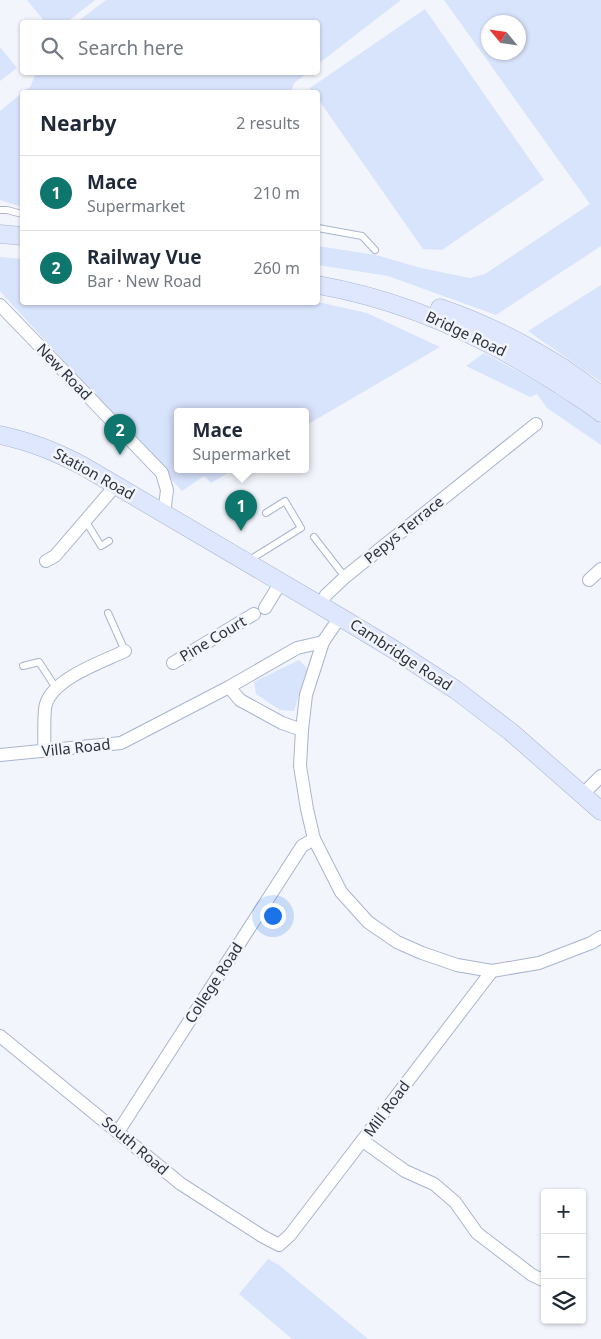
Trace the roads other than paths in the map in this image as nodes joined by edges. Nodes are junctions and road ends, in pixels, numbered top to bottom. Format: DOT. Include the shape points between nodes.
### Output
graph roads {
  1 [pos="0,210"];
  2 [pos="20,213"];
  3 [pos="320,228"];
  4 [pos="0,234"];
  5 [pos="20,236"];
  6 [pos="0,246"];
  7 [pos="20,248"];
  8 [pos="375,250"];
  9 [pos="320,275"];
  10 [pos="320,285"];
  11 [pos="0,305"];
  12 [pos="448,317"];
  13 [pos="601,396"];
  14 [pos="601,413"];
  15 [pos="536,424"];
  16 [pos="0,435"];
  17 [pos="116,485"];
  18 [pos="266,513"];
  19 [pos="164,514"];
  20 [pos="85,520"];
  21 [pos="183,525"];
  22 [pos="314,538"];
  23 [pos="109,541"];
  24 [pos="46,561"];
  25 [pos="246,562"];
  26 [pos="601,569"];
  27 [pos="345,577"];
  28 [pos="589,580"];
  29 [pos="281,582"];
  30 [pos="320,605"];
  31 [pos="108,613"];
  32 [pos="340,617"];
  33 [pos="323,642"];
  34 [pos="126,651"];
  35 [pos="173,663"];
  36 [pos="23,666"];
  37 [pos="229,687"];
  38 [pos="56,688"];
  39 [pos="302,730"];
  40 [pos="44,751"];
  41 [pos="0,755"];
  42 [pos="601,776"];
  43 [pos="582,795"];
  44 [pos="601,810"];
  45 [pos="314,839"];
  46 [pos="601,937"];
  47 [pos="492,971"];
  48 [pos="0,1036"];
  49 [pos="118,1132"];
  50 [pos="363,1141"];
  51 [pos="279,1245"];
  52 [pos="541,1279"];
  1 -- 2 [label="lane"];
  3 -- 8 [label="lane" via="362,236"];
  4 -- 5 [label="street"];
  6 -- 7 [label="street"];
  9 -- 12 [label="street, Bridge Road" via="390,291"];
  10 -- 12 [label="street, Bridge Road"];
  11 -- 19 [label="street, New Road" via="162,473 167,490"];
  12 -- 13 [label="street, Bridge Road" via="522,344"];
  12 -- 14 [label="street, Bridge Road" via="528,364"];
  15 -- 27 [label="street, Pepys Terrace" via="494,461"];
  16 -- 17 [label="street, Station Road" via="52,450"];
  17 -- 19 [label="street, Station Road"];
  17 -- 20 [label="street"];
  18 -- 25 [label="lane" via="285,501 301,528"];
  19 -- 21 [label="street, Station Road"];
  20 -- 23 [label="lane" via="100,546"];
  20 -- 24 [label="street" via="55,556"];
  21 -- 25 [label="street, Cambridge Road"];
  22 -- 27 [label="lane"];
  25 -- 29 [label="street, Cambridge Road"];
  26 -- 28 [label="street"];
  27 -- 30 [label="street, Pepys Terrace"];
  29 -- 30 [label="street, Cambridge Road"];
  29 -- 35 [label="street, Pine Court" via="259,611"];
  30 -- 32 [label="street, Cambridge Road"];
  31 -- 34 [label="lane"];
  32 -- 33 [label="street"];
  32 -- 43 [label="street, Cambridge Road" via="476,705"];
  33 -- 37 [label="street, Villa Road" via="297,648"];
  33 -- 39 [label="street" via="306,695"];
  34 -- 38 [label="street" via="82,671"];
  36 -- 38 [label="lane" via="39,662"];
  37 -- 39 [label="street" via="240,700"];
  37 -- 40 [label="street, Villa Road" via="121,743"];
  38 -- 40 [label="street" via="46,705"];
  39 -- 45 [label="street" via="300,766"];
  40 -- 41 [label="street, Villa Road"];
  42 -- 43 [label="street"];
  43 -- 44 [label="street, Cambridge Road"];
  45 -- 47 [label="street" via="341,892 368,922 422,954 456,965"];
  45 -- 49 [label="street, College Road" via="302,846"];
  46 -- 47 [label="street" via="539,964"];
  47 -- 50 [label="street, Mill Road"];
  48 -- 49 [label="street, South Road"];
  49 -- 51 [label="street, South Road" via="180,1184"];
  50 -- 51 [label="street, Mill Road"];
  50 -- 52 [label="street" via="405,1171 434,1184 455,1202 477,1233"];
}
